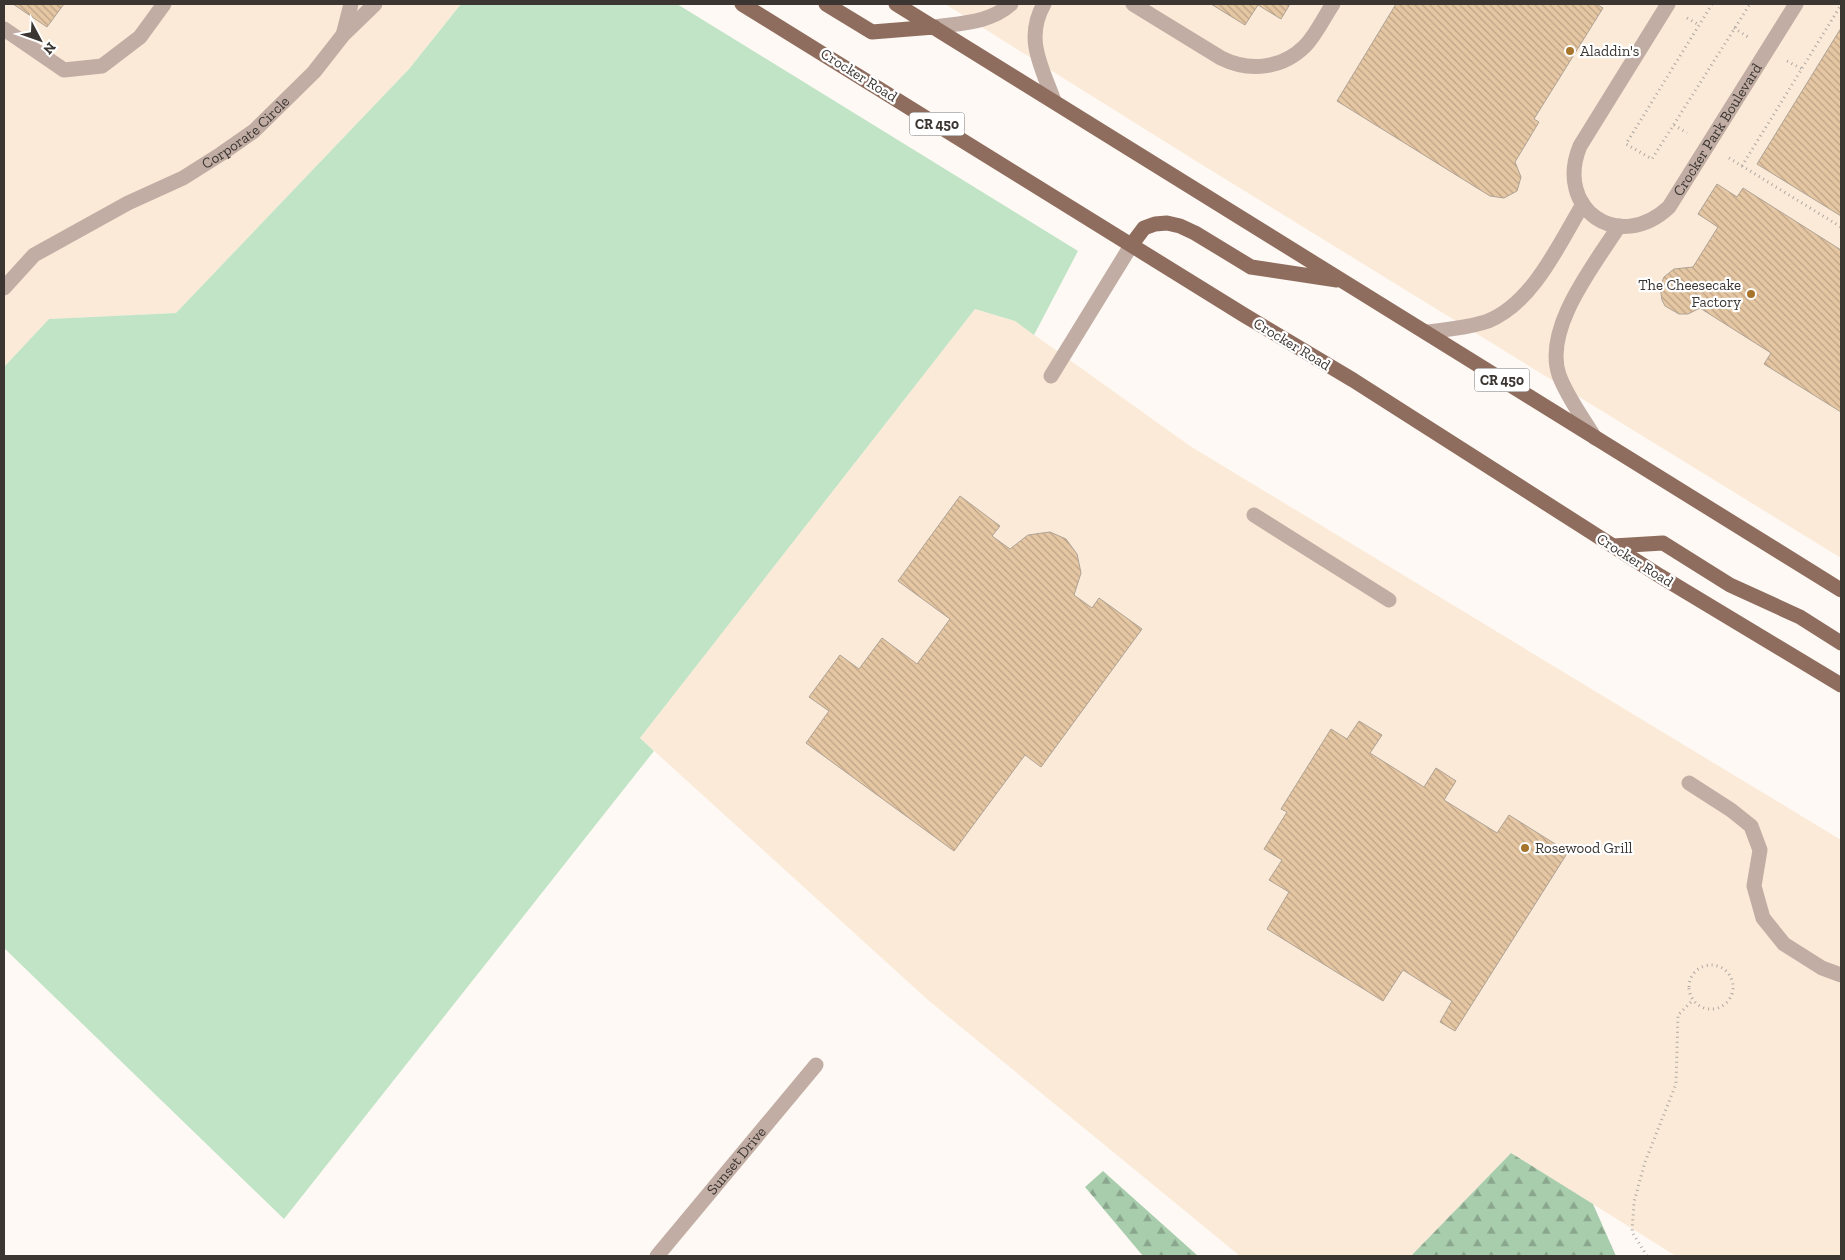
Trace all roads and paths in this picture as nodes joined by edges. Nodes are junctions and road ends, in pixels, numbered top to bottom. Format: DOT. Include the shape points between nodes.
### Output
graph roads {
  1 [pos="164,4"];
  2 [pos="351,4"];
  3 [pos="375,4"];
  4 [pos="742,4"];
  5 [pos="826,4"];
  6 [pos="896,4"];
  7 [pos="1011,4"];
  8 [pos="1044,4"];
  9 [pos="1133,4"];
  10 [pos="1333,4"];
  11 [pos="1668,4"];
  12 [pos="1712,4"];
  13 [pos="1750,4"];
  14 [pos="1796,4"];
  15 [pos="1841,5"];
  16 [pos="934,27"];
  17 [pos="4,28"];
  18 [pos="343,35"];
  19 [pos="1054,101"];
  20 [pos="1708,145"];
  21 [pos="1742,166"];
  22 [pos="1583,204"];
  23 [pos="1620,226"];
  24 [pos="1841,227"];
  25 [pos="1132,244"];
  26 [pos="1344,281"];
  27 [pos="4,288"];
  28 [pos="1428,332"];
  29 [pos="1051,376"];
  30 [pos="1595,438"];
  31 [pos="1254,515"];
  32 [pos="1613,546"];
  33 [pos="1841,590"];
  34 [pos="1389,600"];
  35 [pos="1841,643"];
  36 [pos="1841,685"];
  37 [pos="1688,783"];
  38 [pos="1840,973"];
  39 [pos="1693,1000"];
  40 [pos="816,1065"];
  41 [pos="657,1256"];
  42 [pos="1647,1256"];
  1 -- 17 [label="street" via="140,37 102,66 64,70"];
  2 -- 18 [label="street, Corporate Circle"];
  3 -- 18 [label="street, Corporate Circle"];
  4 -- 25 [label="main road, Crocker Road / CR 450"];
  5 -- 16 [label="main road" via="872,32"];
  6 -- 16 [label="main road, CR 450"];
  7 -- 16 [label="street" via="987,19"];
  8 -- 19 [label="street" via="1035,25 1035,42"];
  9 -- 10 [label="street" via="1235,65 1258,67 1296,54 1306,45"];
  11 -- 22 [label="street, Crocker Park Boulevard" via="1580,146 1573,178"];
  12 -- 13 [label="path" via="1626,144 1652,160"];
  14 -- 20 [label="street, Crocker Park Boulevard"];
  15 -- 21 [label="path"];
  16 -- 19 [label="main road, CR 450"];
  18 -- 27 [label="street, Corporate Circle" via="314,72 254,131 183,178 128,203 34,256"];
  19 -- 26 [label="main road, CR 450"];
  20 -- 21 [label="path"];
  20 -- 23 [label="street, Crocker Park Boulevard" via="1666,211 1639,226"];
  21 -- 24 [label="path"];
  22 -- 23 [label="street, Crocker Park Boulevard" via="1597,218"];
  22 -- 28 [label="street" via="1536,282 1516,304 1487,321"];
  23 -- 30 [label="street" via="1564,315 1556,351 1559,374"];
  25 -- 26 [label="main road" via="1144,228 1167,223 1195,232 1251,267"];
  25 -- 29 [label="street"];
  25 -- 32 [label="main road, Crocker Road / CR 450"];
  26 -- 28 [label="main road, CR 450"];
  28 -- 30 [label="main road, CR 450"];
  30 -- 33 [label="main road, CR 450"];
  31 -- 34 [label="street"];
  32 -- 35 [label="main road" via="1662,543 1730,585 1800,617"];
  32 -- 36 [label="main road, Crocker Road / CR 450"];
  37 -- 38 [label="street" via="1751,826 1760,850 1754,886 1763,918 1784,944 1822,968"];
  39 -- 39 [label="path" via="1712,1009 1725,1003 1732,991 1730,976 1712,964 1699,968 1693,973 1688,987"];
  39 -- 42 [label="path" via="1678,1015 1676,1084 1645,1162 1634,1202 1632,1232"];
  40 -- 41 [label="street, Sunset Drive"];
}
